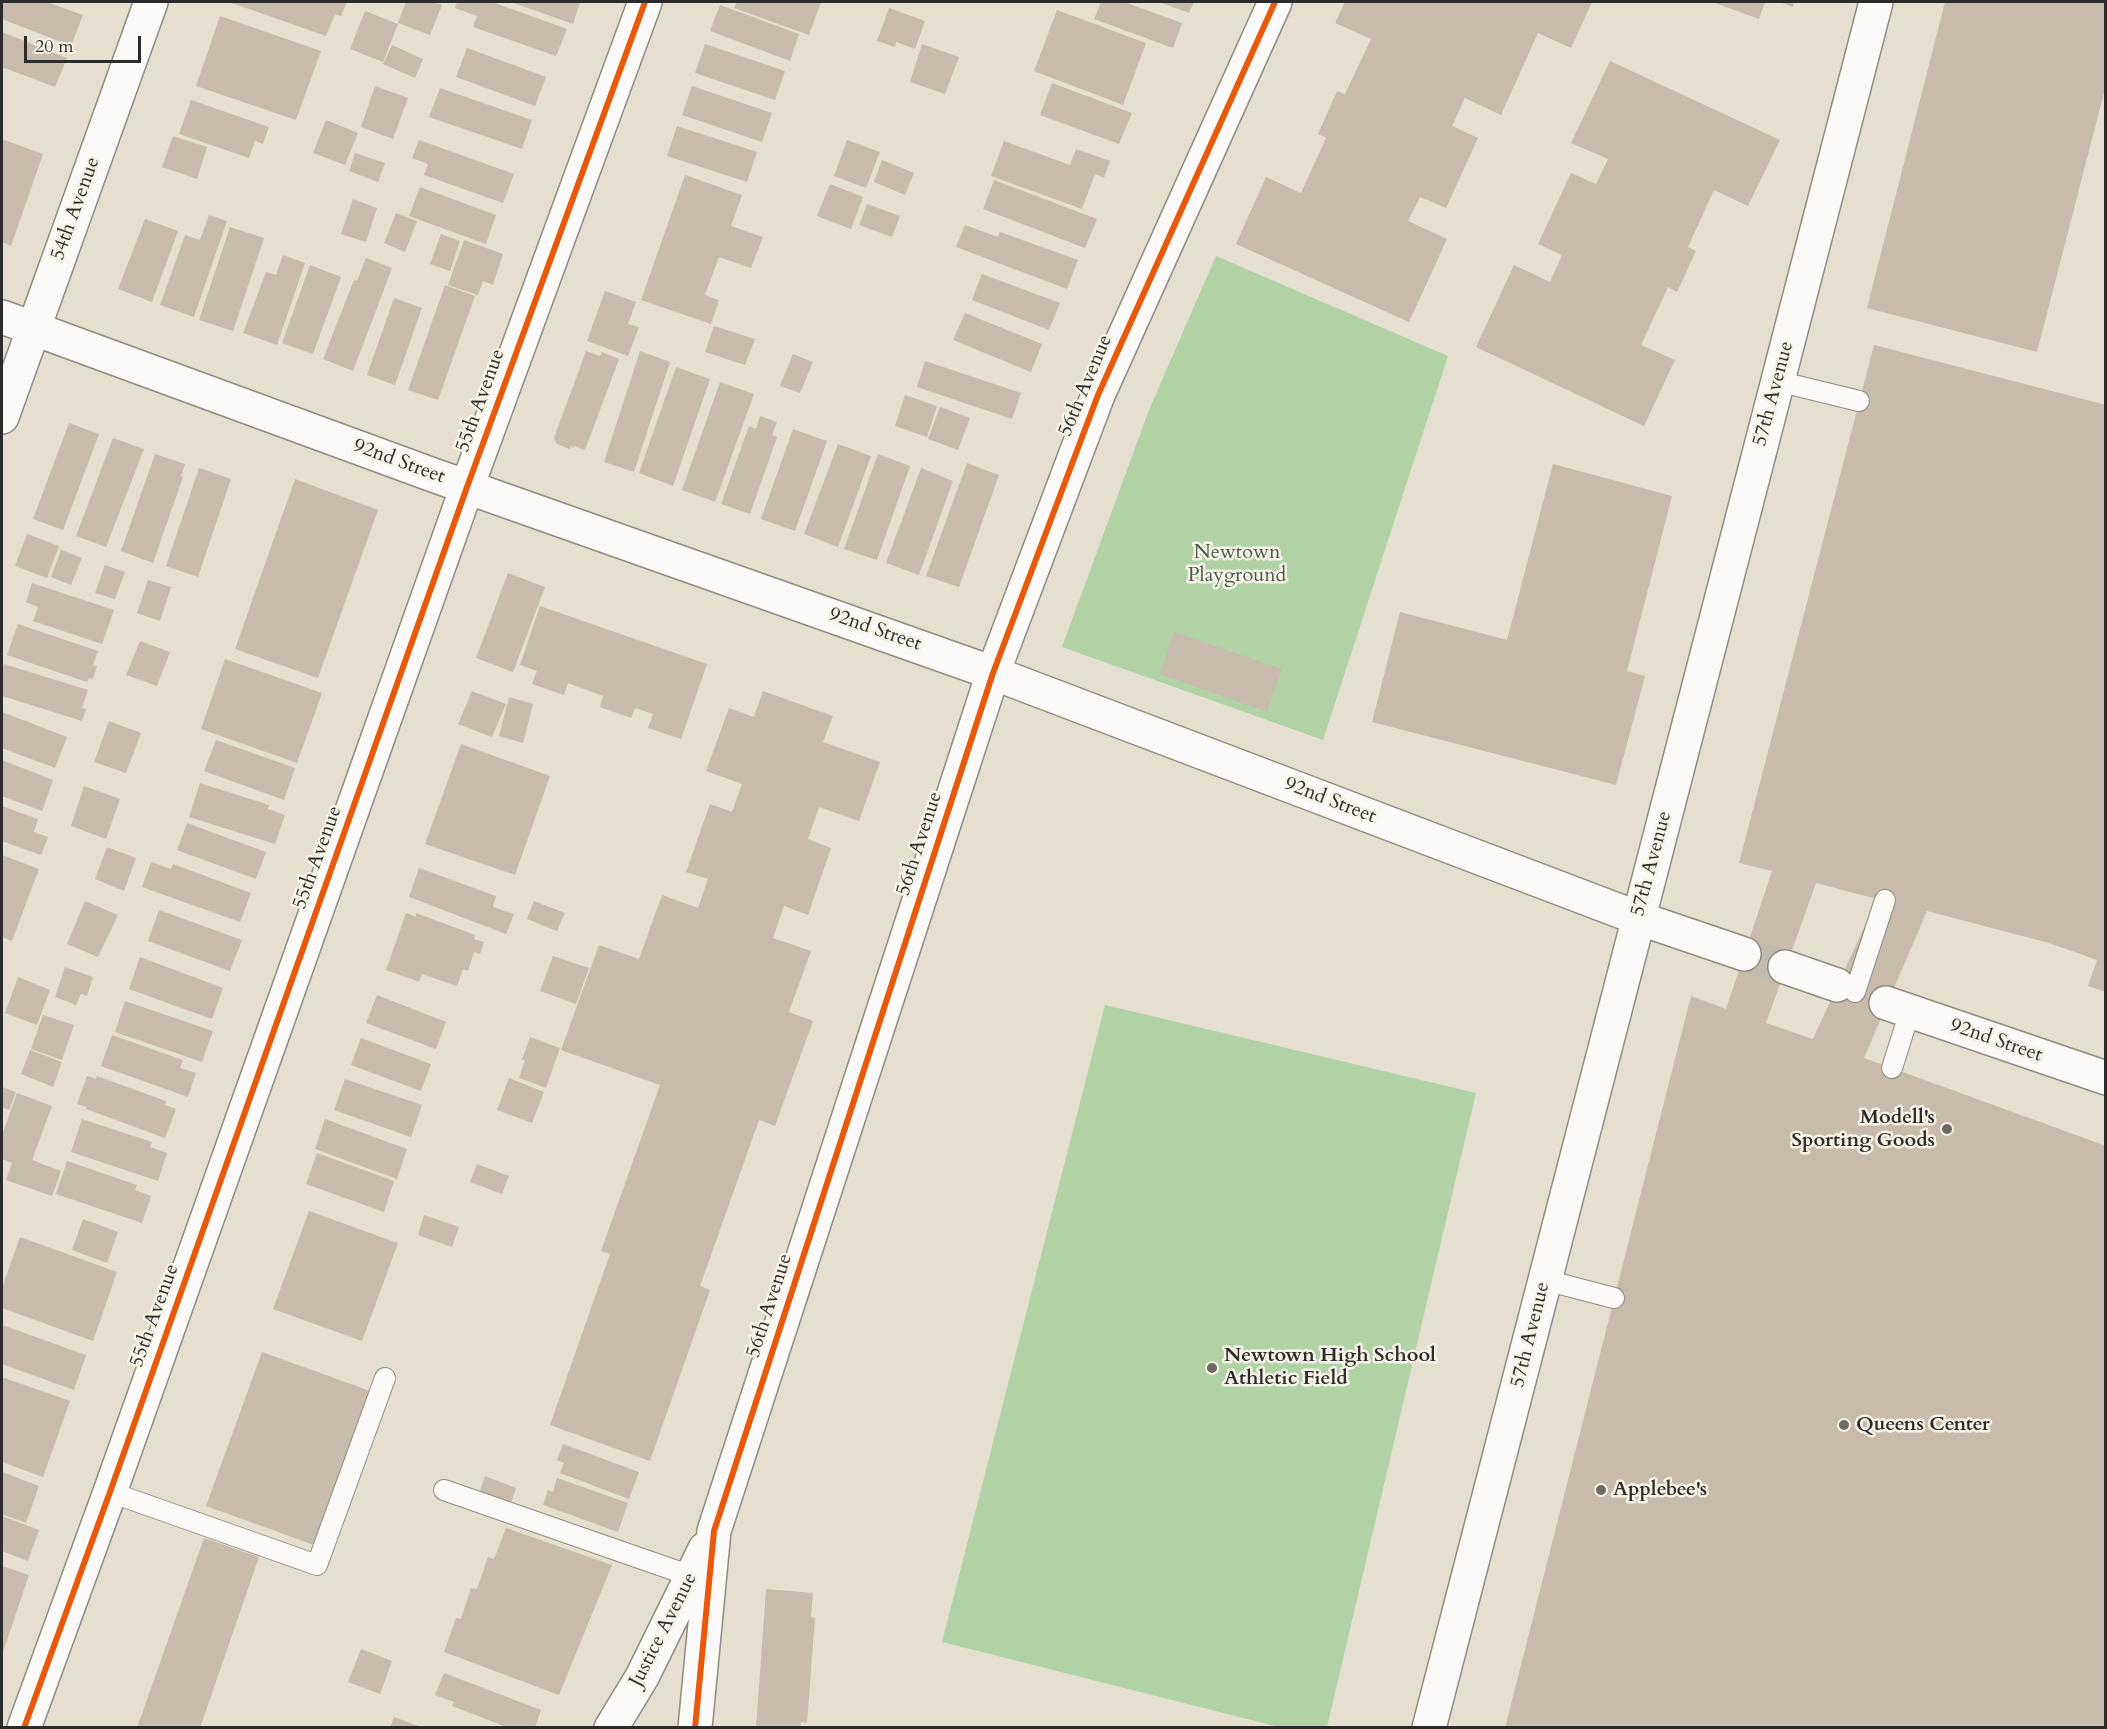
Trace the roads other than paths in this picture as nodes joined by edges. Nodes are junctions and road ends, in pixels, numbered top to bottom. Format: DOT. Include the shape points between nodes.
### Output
graph roads {
  1 [pos="151,2"];
  2 [pos="645,2"];
  3 [pos="1275,2"];
  4 [pos="1876,2"];
  5 [pos="2,317"];
  6 [pos="33,328"];
  7 [pos="1778,381"];
  8 [pos="1859,401"];
  9 [pos="2,417"];
  10 [pos="467,487"];
  11 [pos="993,673"];
  12 [pos="1885,900"];
  13 [pos="1638,918"];
  14 [pos="1744,954"];
  15 [pos="1785,967"];
  16 [pos="1846,988"];
  17 [pos="1898,1007"];
  18 [pos="1892,1068"];
  19 [pos="2106,1078"];
  20 [pos="1545,1280"];
  21 [pos="1614,1298"];
  22 [pos="385,1378"];
  23 [pos="444,1490"];
  24 [pos="110,1492"];
  25 [pos="714,1531"];
  26 [pos="691,1576"];
  27 [pos="24,1728"];
  28 [pos="611,1728"];
  29 [pos="695,1728"];
  30 [pos="1429,1728"];
  1 -- 6 [label="street, 54th Avenue"];
  2 -- 10 [label="street, 55th Avenue"];
  3 -- 11 [label="street, 56th Avenue" via="1098,395"];
  4 -- 7 [label="street, 57th Avenue"];
  5 -- 6 [label="street, 92nd Street"];
  6 -- 9 [label="street, 54th Avenue"];
  6 -- 10 [label="street, 92nd Street"];
  7 -- 8 [label="lane"];
  7 -- 13 [label="street, 57th Avenue"];
  10 -- 11 [label="street, 92nd Street"];
  10 -- 24 [label="street, 55th Avenue"];
  11 -- 13 [label="street, 92nd Street"];
  11 -- 25 [label="street, 56th Avenue"];
  12 -- 16 [label="lane"];
  13 -- 14 [label="street, 92nd Street"];
  13 -- 20 [label="street, 57th Avenue"];
  15 -- 16 [label="street"];
  17 -- 18 [label="lane"];
  17 -- 19 [label="street, 92nd Street"];
  20 -- 21 [label="lane"];
  20 -- 30 [label="street, 57th Avenue"];
  22 -- 24 [label="lane" via="317,1565"];
  23 -- 26 [label="lane"];
  24 -- 27 [label="street, 55th Avenue"];
  25 -- 26 [label="street, Justice Avenue"];
  25 -- 29 [label="street, 56th Avenue"];
  26 -- 28 [label="street, Justice Avenue" via="642,1677"];
}
